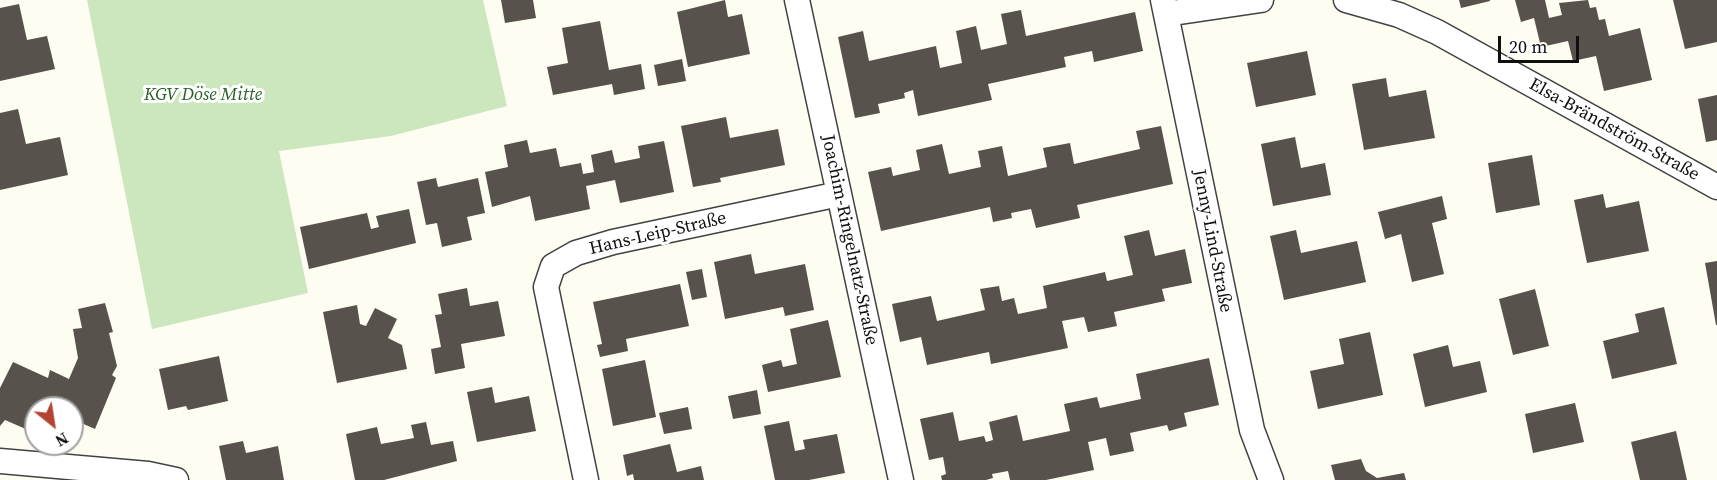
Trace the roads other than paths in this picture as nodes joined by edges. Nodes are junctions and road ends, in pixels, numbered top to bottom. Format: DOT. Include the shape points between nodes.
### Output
graph roads {
  1 [pos="797,0"];
  2 [pos="1261,0"];
  3 [pos="1346,0"];
  4 [pos="1165,7"];
  5 [pos="1717,187"];
  6 [pos="839,194"];
  7 [pos="0,461"];
  8 [pos="176,480"];
  9 [pos="586,480"];
  10 [pos="900,480"];
  11 [pos="1271,480"];
  1 -- 6 [label="street, Joachim-Ringelnatz-Straße"];
  2 -- 4 [label="street"];
  3 -- 5 [label="street, Elsa-Brändström-Straße" via="1399,15 1437,32"];
  4 -- 11 [label="street, Jenny-Lind-Straße" via="1252,430"];
  6 -- 9 [label="street, Hans-Leip-Straße" via="613,243 576,253 553,266 546,286"];
  6 -- 10 [label="street, Joachim-Ringelnatz-Straße"];
  7 -- 8 [label="street" via="158,475"];
}
